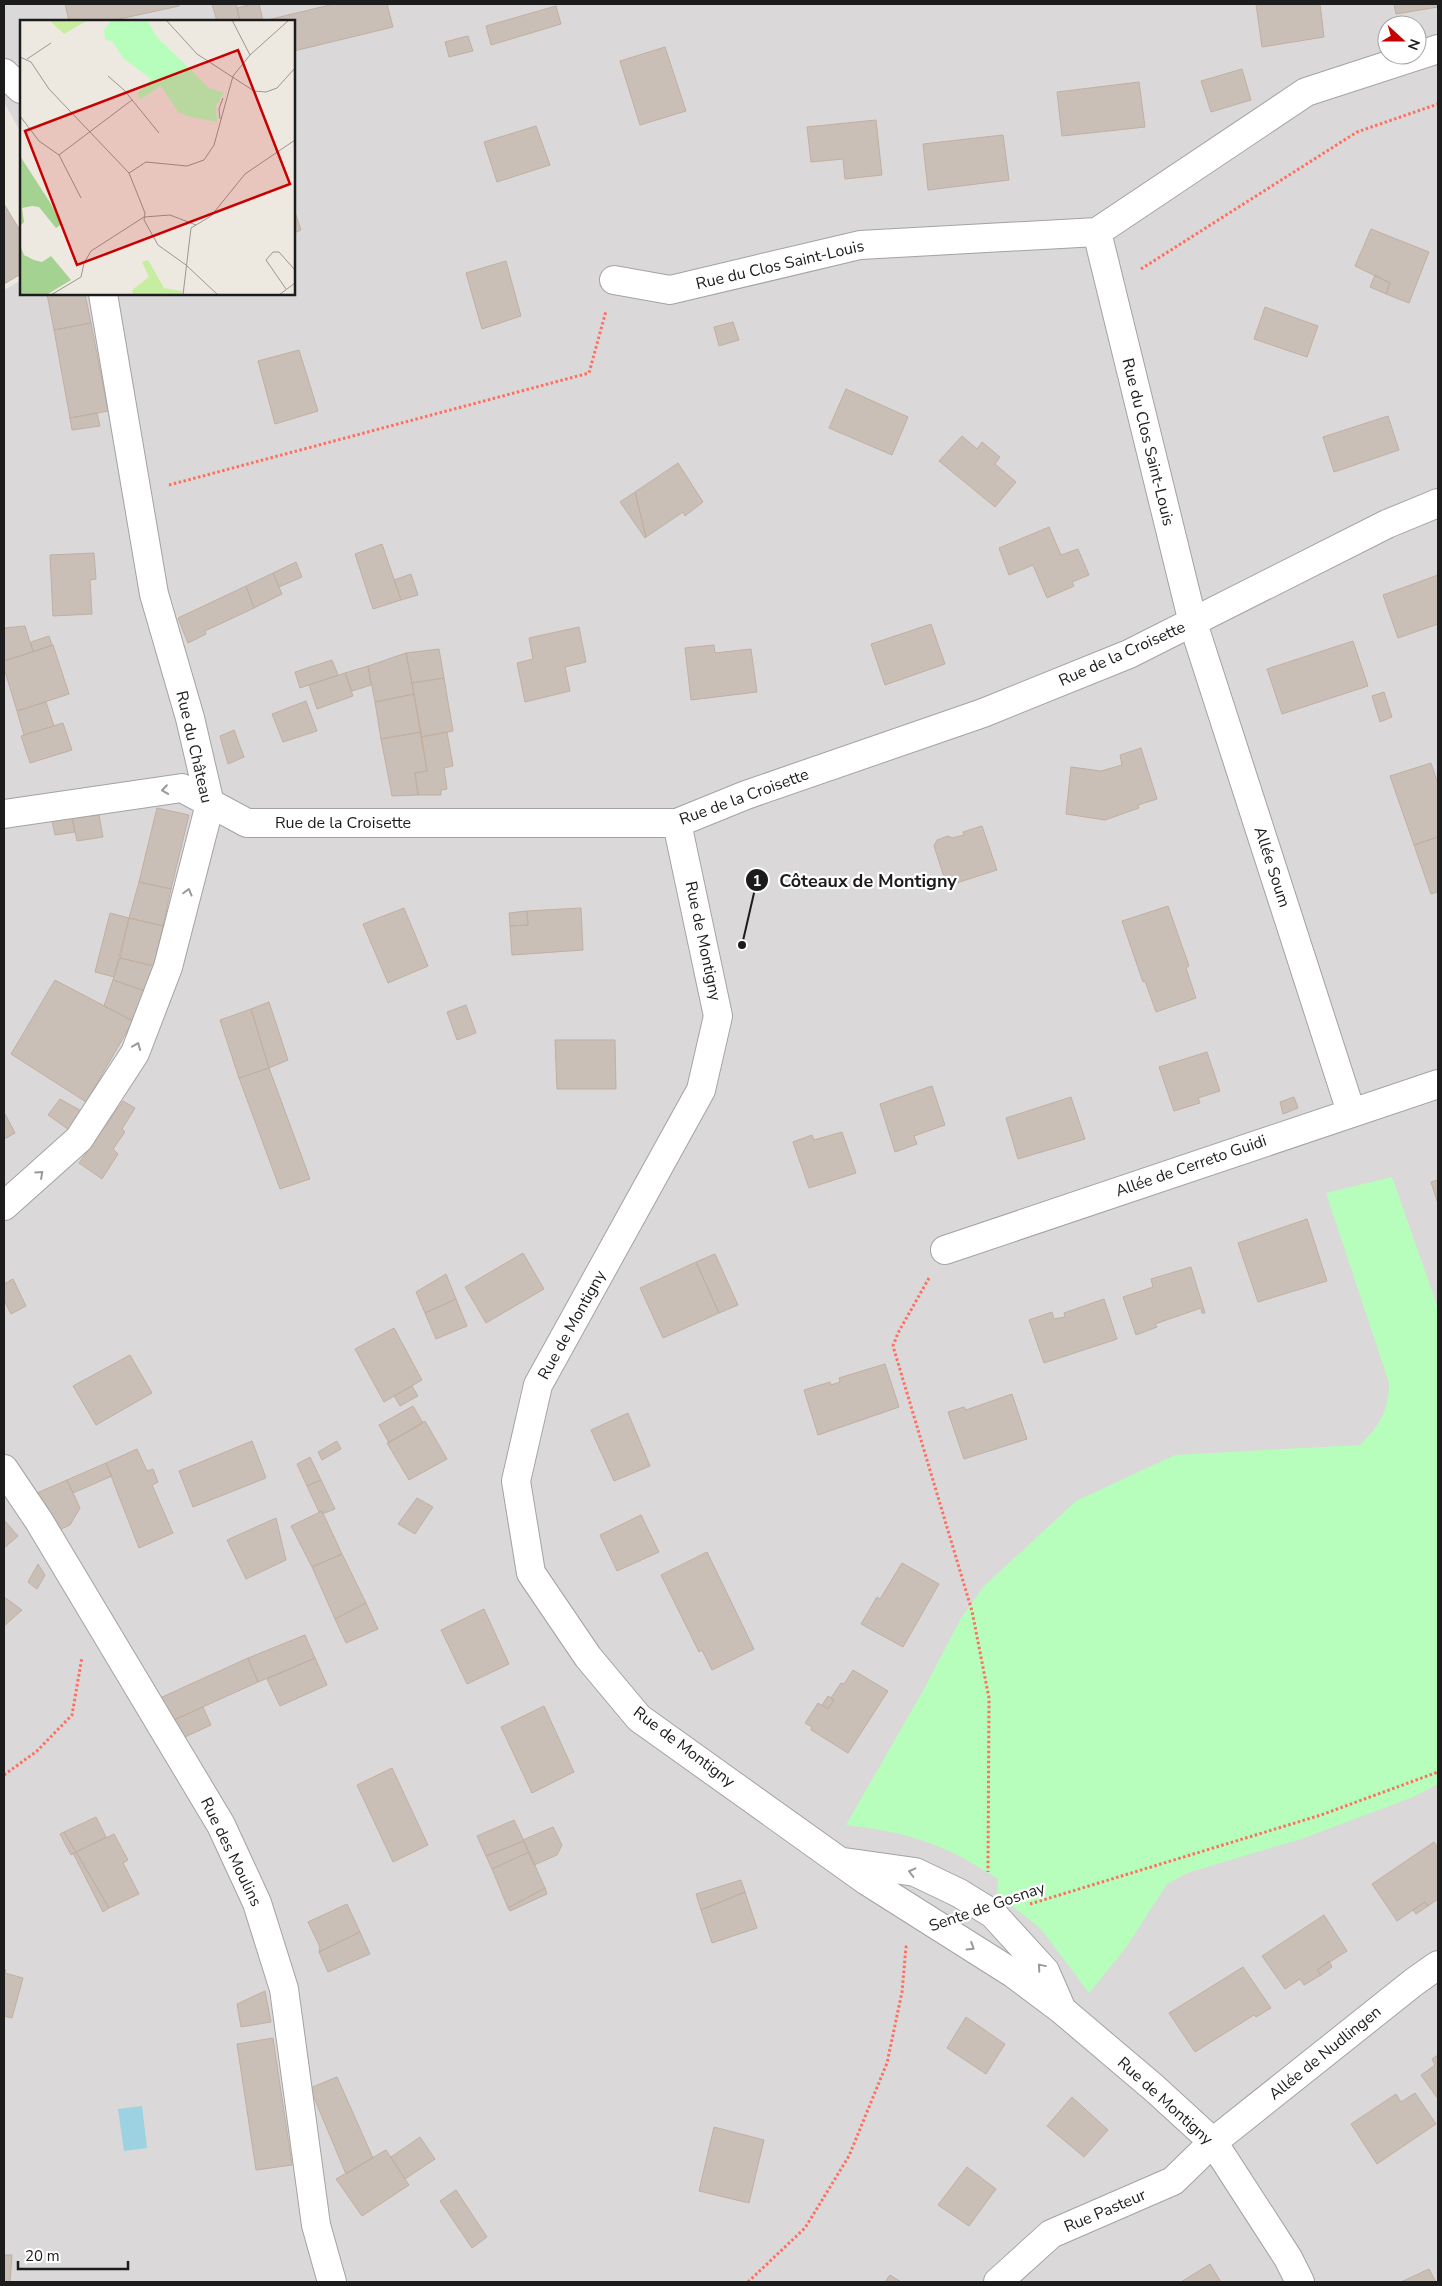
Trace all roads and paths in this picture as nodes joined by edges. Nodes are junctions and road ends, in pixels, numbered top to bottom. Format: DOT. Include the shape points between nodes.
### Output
graph roads {
  1 [pos="1438,48"];
  2 [pos="4,73"];
  3 [pos="20,88"];
  4 [pos="1438,104"];
  5 [pos="1097,232"];
  6 [pos="614,280"];
  7 [pos="1110,289"];
  8 [pos="103,295"];
  9 [pos="137,493"];
  10 [pos="1438,503"];
  11 [pos="1193,623"];
  12 [pos="210,804"];
  13 [pos="4,814"];
  14 [pos="677,823"];
  15 [pos="1438,1084"];
  16 [pos="1351,1112"];
  17 [pos="4,1206"];
  18 [pos="945,1250"];
  19 [pos="4,1469"];
  20 [pos="82,1655"];
  21 [pos="1438,1772"];
  22 [pos="4,1774"];
  23 [pos="842,1862"];
  24 [pos="993,1914"];
  25 [pos="949,1933"];
  26 [pos="1438,1965"];
  27 [pos="1062,2010"];
  28 [pos="1213,2142"];
  29 [pos="332,2282"];
  30 [pos="748,2282"];
  31 [pos="998,2282"];
  32 [pos="1300,2282"];
  1 -- 5 [label="street" via="1306,92"];
  2 -- 3 [label="street"];
  4 -- 7 [label="path" via="1358,132"];
  5 -- 6 [label="street, Rue du Clos Saint-Louis" via="860,244 670,290"];
  5 -- 7 [label="street, Rue du Clos Saint-Louis"];
  6 -- 9 [label="path" via="589,373"];
  7 -- 11 [label="street, Rue du Clos Saint-Louis"];
  8 -- 9 [label="street, Rue du Château"];
  9 -- 12 [label="street, Rue du Château" via="154,594 190,718"];
  10 -- 11 [label="street, Rue de la Croisette" via="1387,524"];
  11 -- 14 [label="street, Rue de la Croisette" via="1129,654 983,713 746,795"];
  11 -- 16 [label="street, Allée Soum"];
  12 -- 13 [label="street, Rue de la Croisette, one-way" via="182,788"];
  12 -- 14 [label="street, Rue de la Croisette" via="247,824"];
  17 -- 12 [label="street, Rue du Château, one-way" via="79,1139 135,1053 168,967"];
  14 -- 23 [label="street, Rue de Montigny" via="718,1016 701,1090 538,1385 516,1482 531,1573 588,1657 639,1718"];
  15 -- 16 [label="street, Allée de Cerreto Guidi"];
  16 -- 18 [label="street, Allée de Cerreto Guidi"];
  18 -- 24 [label="path" via="898,1333 894,1346 972,1611 990,1698 988,1873"];
  19 -- 29 [label="street, Rue des Moulins" via="39,1521 222,1825 257,1903 284,1989 316,2224"];
  20 -- 22 [label="path" via="72,1715 37,1752"];
  21 -- 24 [label="path, Sente de Gosnay" via="1320,1815"];
  24 -- 23 [label="street, Rue de Montigny, one-way" via="915,1872"];
  23 -- 25 [label="street, Rue de Montigny" via="867,1882"];
  27 -- 24 [label="street, Rue de Montigny, one-way" via="1045,1971"];
  25 -- 27 [label="street, Rue de Montigny, one-way" via="1014,1974"];
  25 -- 30 [label="path, Sente de Gosnay" via="906,1947 902,1992 887,2063 849,2156 805,2228"];
  26 -- 28 [label="street, Allée de Nudlingen"];
  27 -- 28 [label="street, Rue de Montigny"];
  28 -- 31 [label="street, Rue Pasteur" via="1173,2181 1052,2234"];
  28 -- 32 [label="street, Rue de Montigny"];
}
